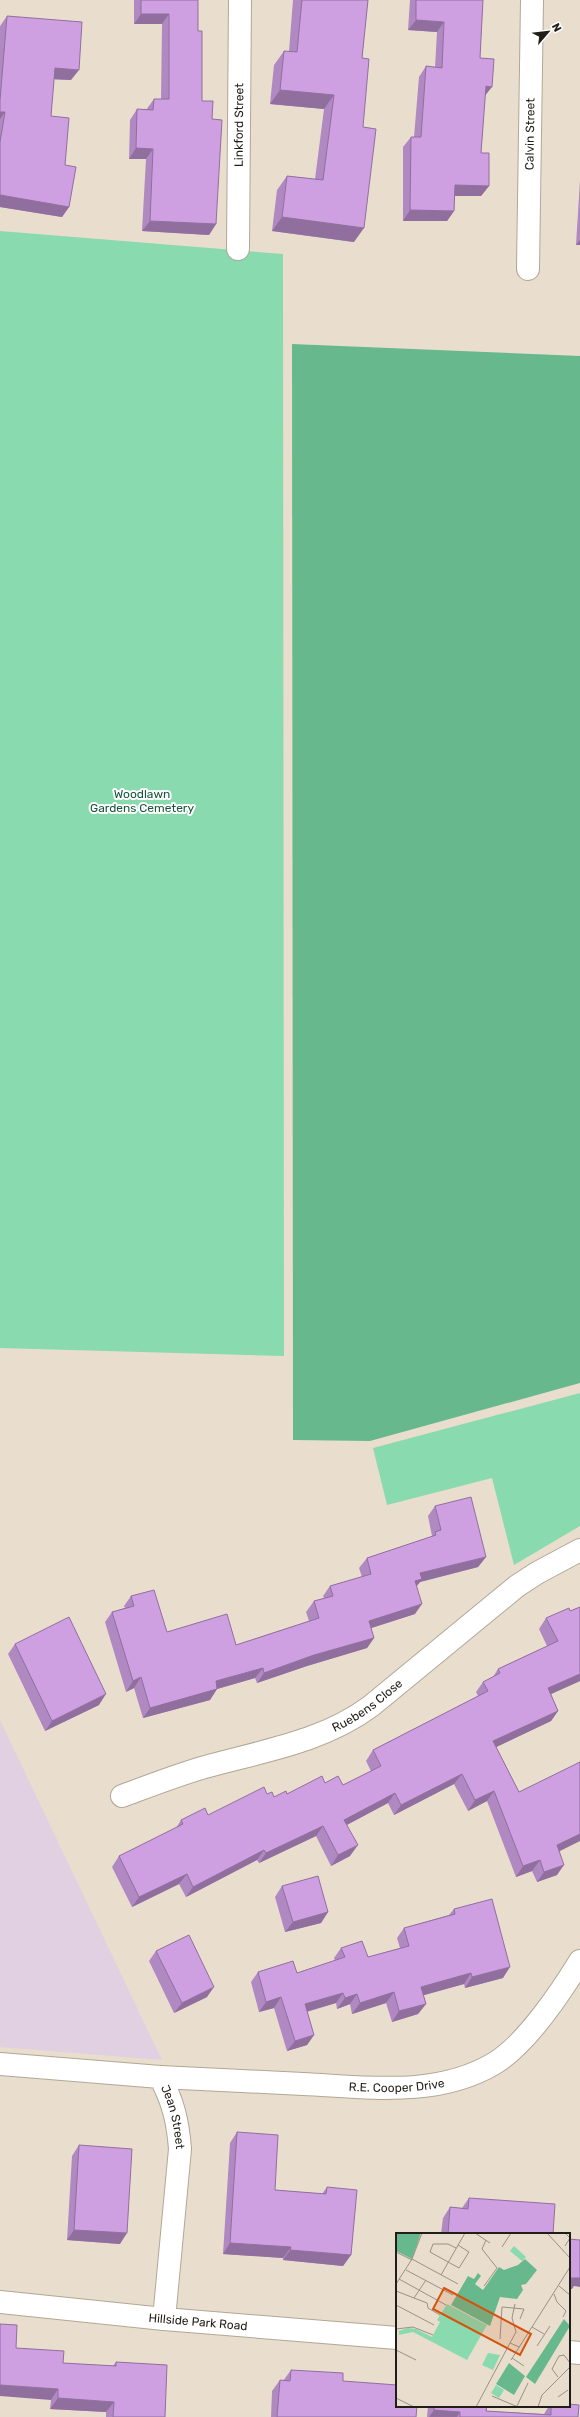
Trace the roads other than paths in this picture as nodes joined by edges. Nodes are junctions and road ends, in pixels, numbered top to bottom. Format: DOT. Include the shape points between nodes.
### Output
graph roads {
  1 [pos="240,0"];
  2 [pos="532,0"];
  3 [pos="238,249"];
  4 [pos="528,269"];
  5 [pos="580,1550"];
  6 [pos="122,1796"];
  7 [pos="580,1961"];
  8 [pos="0,2064"];
  9 [pos="160,2077"];
  10 [pos="0,2302"];
  11 [pos="164,2319"];
  12 [pos="396,2338"];
  13 [pos="570,2352"];
  14 [pos="580,2353"];
  1 -- 3 [label="street, Linkford Street"];
  2 -- 4 [label="street, Calvin Street"];
  5 -- 6 [label="street, Ruebens Close" via="517,1586 371,1706 346,1723 316,1736 203,1768"];
  7 -- 9 [label="street, R.E. Cooper Drive" via="556,2000 509,2053 482,2070 452,2081 398,2088"];
  8 -- 9 [label="street, Jean Street"];
  9 -- 11 [label="street, Jean Street" via="171,2098 178,2123 180,2149"];
  10 -- 11 [label="street, Hillside Park Road"];
  11 -- 12 [label="street, Hillside Park Road"];
  13 -- 14 [label="street"];
}
